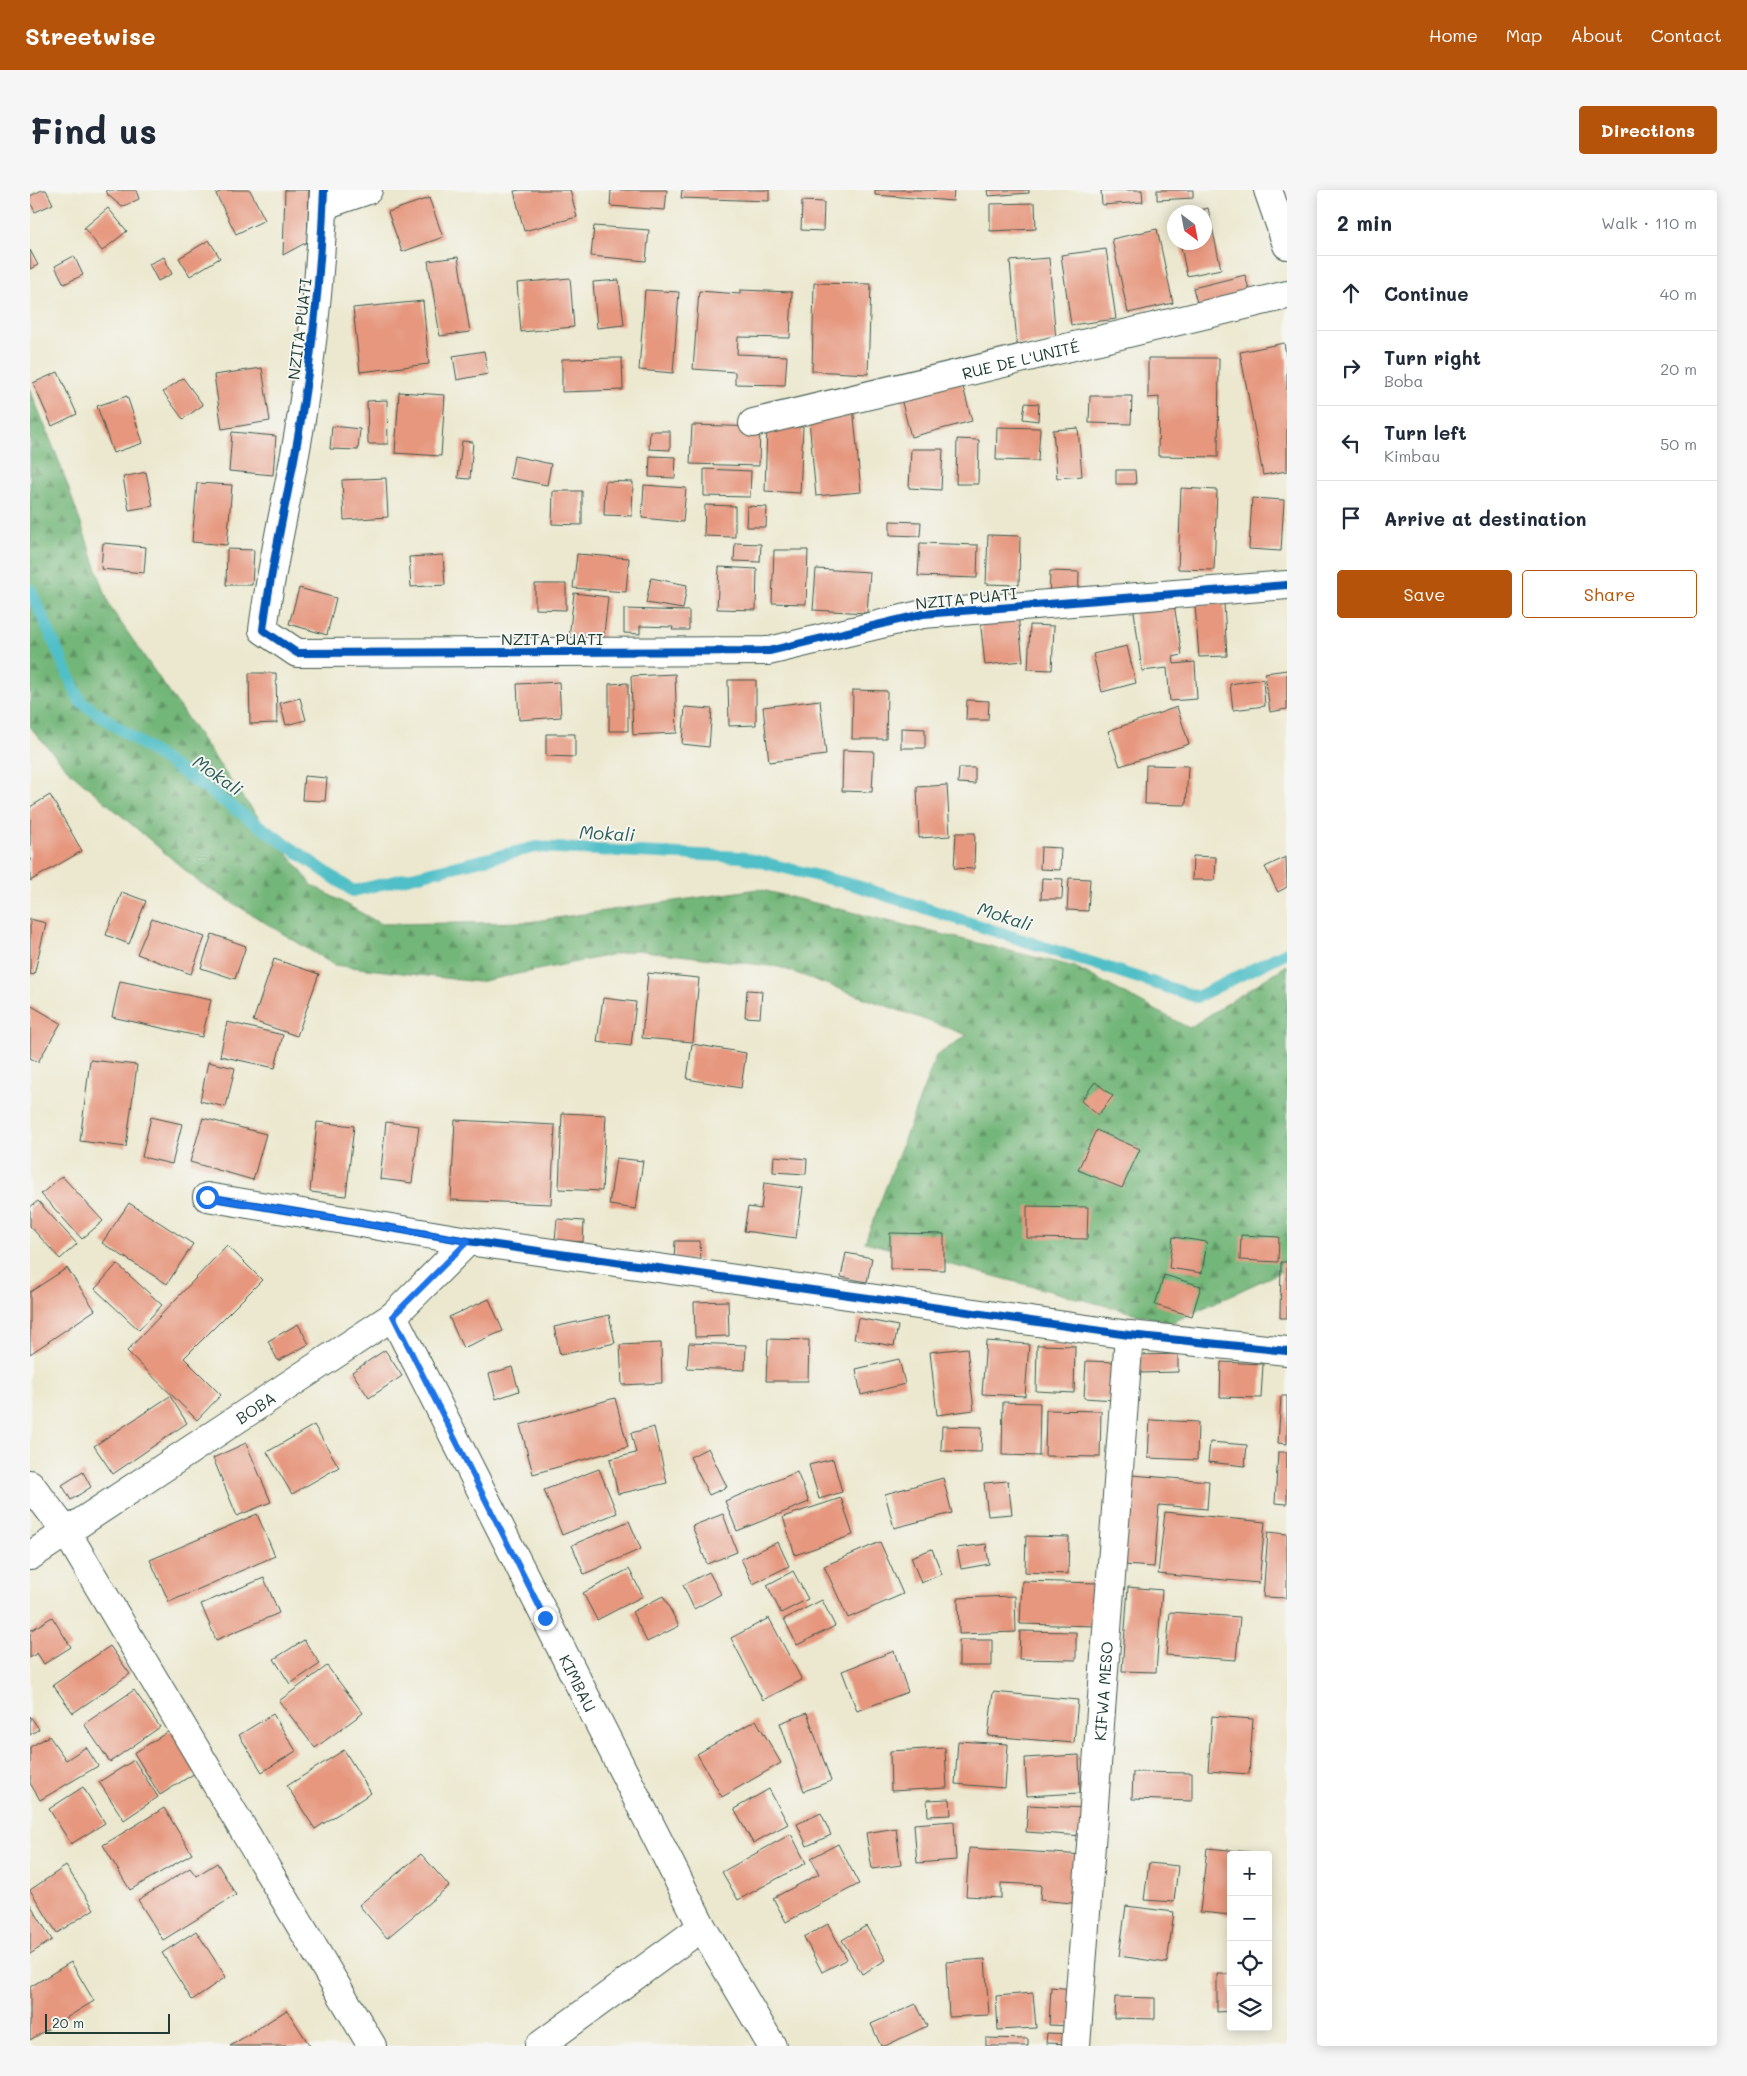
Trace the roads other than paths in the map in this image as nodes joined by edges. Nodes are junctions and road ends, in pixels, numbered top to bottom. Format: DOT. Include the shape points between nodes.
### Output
graph roads {
  1 [pos="368,190"];
  2 [pos="1268,190"];
  3 [pos="324,198"];
  4 [pos="1287,245"];
  5 [pos="1287,295"];
  6 [pos="753,424"];
  7 [pos="1287,585"];
  8 [pos="207,1197"];
  9 [pos="468,1241"];
  10 [pos="393,1316"];
  11 [pos="1129,1335"];
  12 [pos="1287,1351"];
  13 [pos="30,1484"];
  14 [pos="66,1533"];
  15 [pos="30,1556"];
  16 [pos="702,1927"];
  17 [pos="372,2046"];
  18 [pos="539,2046"];
  19 [pos="772,2046"];
  20 [pos="1076,2046"];
  1 -- 3 [label="street"];
  2 -- 4 [label="street"];
  3 -- 7 [label="street, NZITA PUATI" via="320,269 302,414 268,585 263,630 297,653 769,651 923,614"];
  5 -- 6 [label="street, RUE DE L'UNITÉ"];
  8 -- 9 [label="street"];
  9 -- 10 [label="street, BOBA"];
  9 -- 11 [label="street"];
  10 -- 14 [label="street, BOBA"];
  10 -- 16 [label="street, KIMBAU"];
  11 -- 12 [label="street"];
  11 -- 20 [label="street, KIFWA MESO"];
  13 -- 14 [label="street"];
  14 -- 15 [label="street, BOBA"];
  14 -- 17 [label="street"];
  16 -- 18 [label="street"];
  16 -- 19 [label="street, KIMBAU"];
}
